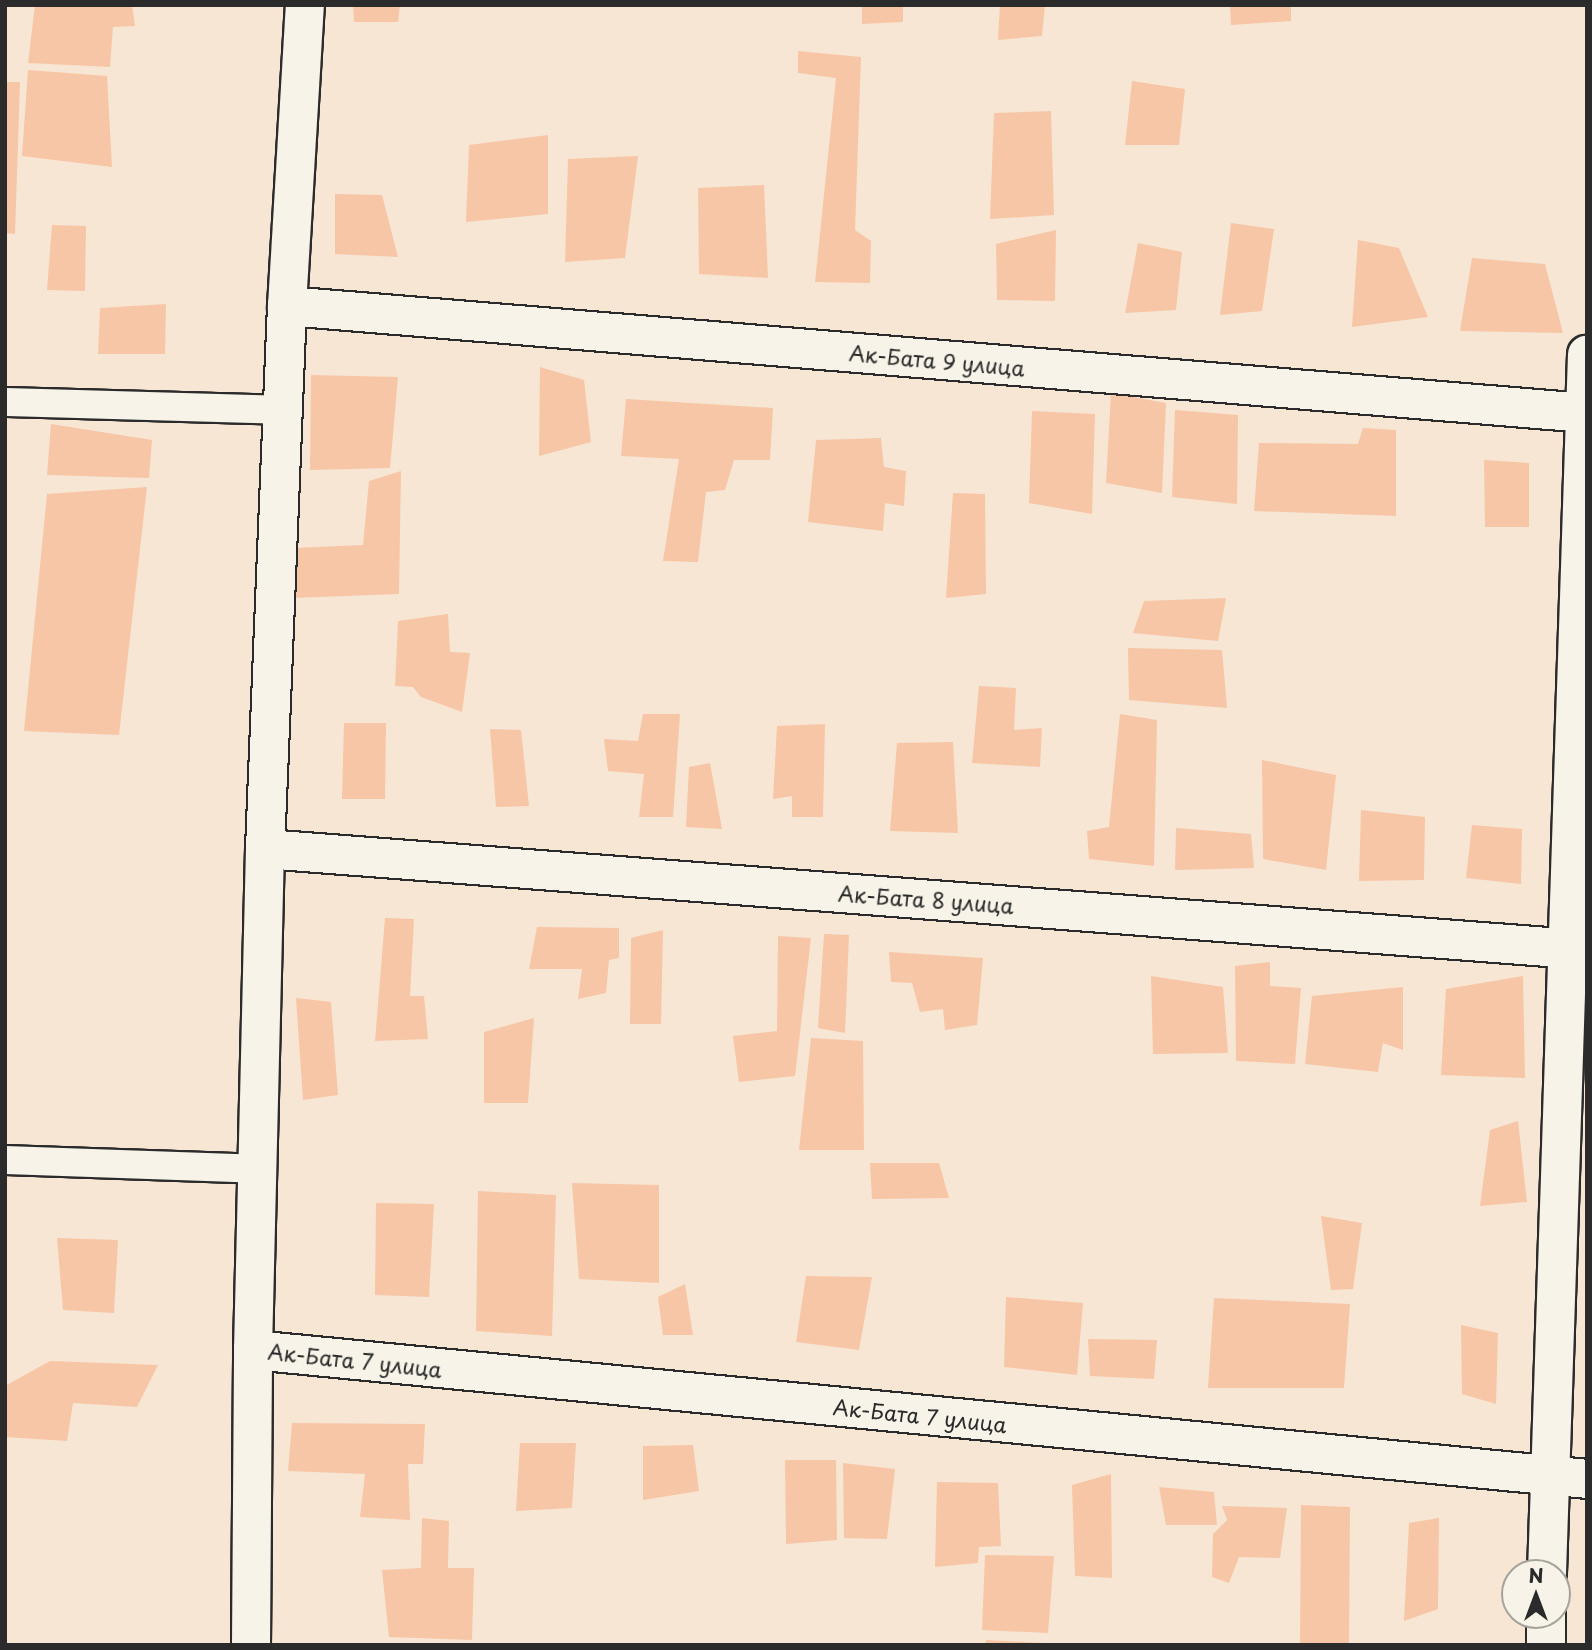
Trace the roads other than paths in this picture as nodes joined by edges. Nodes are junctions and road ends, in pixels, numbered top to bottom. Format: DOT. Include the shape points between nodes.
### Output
graph roads {
  1 [pos="305,5"];
  2 [pos="287,306"];
  3 [pos="1587,355"];
  4 [pos="5,402"];
  5 [pos="283,410"];
  6 [pos="1585,413"];
  7 [pos="265,849"];
  8 [pos="1578,949"];
  9 [pos="5,1160"];
  10 [pos="257,1169"];
  11 [pos="253,1350"];
  12 [pos="1568,1477"];
  13 [pos="1550,1559"];
  14 [pos="251,1645"];
  1 -- 2 [label="street"];
  2 -- 5 [label="street"];
  2 -- 6 [label="street, Ак-Бата 9 улица"];
  3 -- 6 [label="street"];
  4 -- 5 [label="lane"];
  5 -- 7 [label="street"];
  6 -- 8 [label="street"];
  7 -- 8 [label="street, Ак-Бата 8 улица"];
  7 -- 10 [label="street"];
  8 -- 12 [label="street"];
  9 -- 10 [label="lane"];
  10 -- 11 [label="street"];
  11 -- 12 [label="street, Ак-Бата 7 улица"];
  11 -- 14 [label="street"];
  12 -- 13 [label="street"];
}
